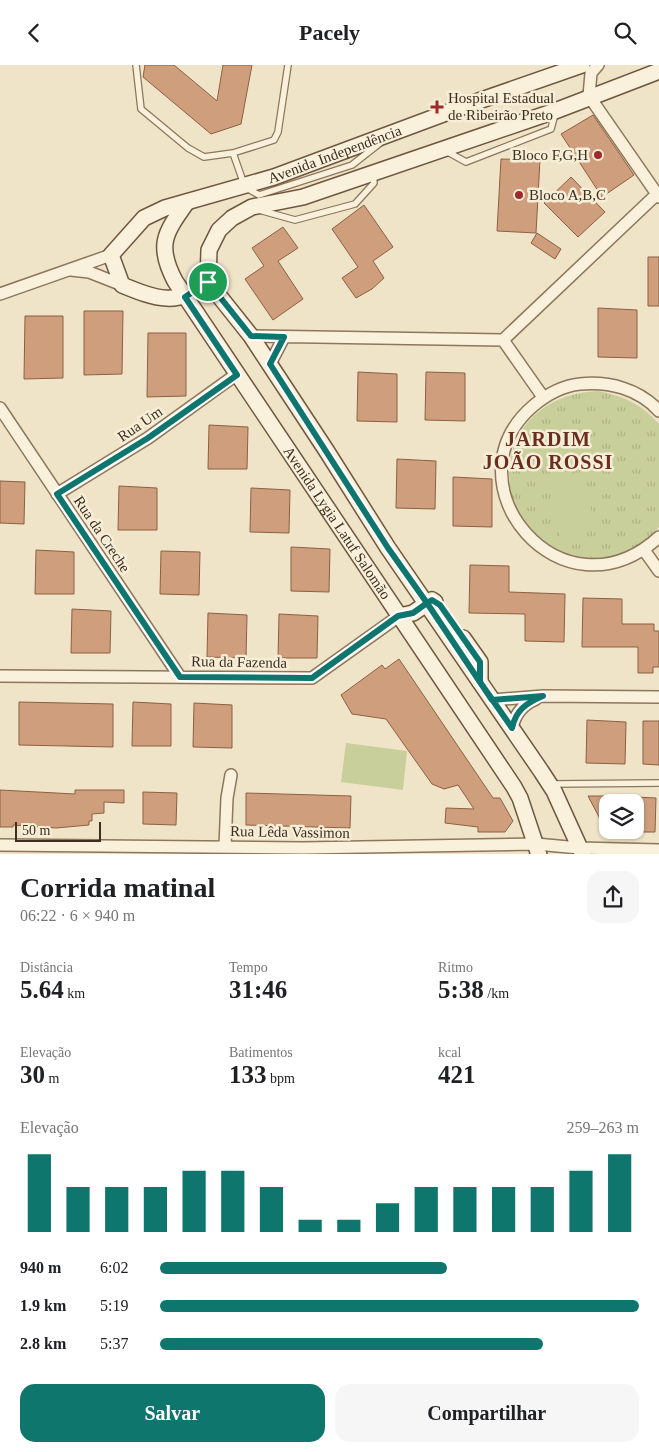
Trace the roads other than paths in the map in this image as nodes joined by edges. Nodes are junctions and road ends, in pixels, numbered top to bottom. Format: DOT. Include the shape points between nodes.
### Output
graph roads {
  1 [pos="136,65"];
  2 [pos="288,65"];
  3 [pos="582,65"];
  4 [pos="598,65"];
  5 [pos="659,71"];
  6 [pos="589,96"];
  7 [pos="555,111"];
  8 [pos="442,149"];
  9 [pos="232,153"];
  10 [pos="372,172"];
  11 [pos="245,187"];
  12 [pos="658,195"];
  13 [pos="187,202"];
  14 [pos="252,207"];
  15 [pos="110,255"];
  16 [pos="66,270"];
  17 [pos="208,282"];
  18 [pos="122,285"];
  19 [pos="0,294"];
  20 [pos="185,297"];
  21 [pos="251,336"];
  22 [pos="284,337"];
  23 [pos="503,340"];
  24 [pos="270,364"];
  25 [pos="237,375"];
  26 [pos="544,397"];
  27 [pos="0,408"];
  28 [pos="659,411"];
  29 [pos="57,494"];
  30 [pos="659,537"];
  31 [pos="644,550"];
  32 [pos="659,571"];
  33 [pos="427,603"];
  34 [pos="398,616"];
  35 [pos="0,676"];
  36 [pos="180,677"];
  37 [pos="543,696"];
  38 [pos="659,697"];
  39 [pos="492,700"];
  40 [pos="512,728"];
  41 [pos="231,775"];
  42 [pos="659,783"];
  43 [pos="550,784"];
  44 [pos="0,845"];
  45 [pos="225,846"];
  46 [pos="538,849"];
  47 [pos="659,849"];
  48 [pos="304,851"];
  49 [pos="581,851"];
  1 -- 9 [label="lane" via="141,109 188,148 204,157"];
  2 -- 9 [label="lane" via="274,140"];
  3 -- 11 [label="main road, Avenida Independência"];
  4 -- 6 [label="street" via="591,73"];
  5 -- 6 [label="main road, Avenida Independência"];
  6 -- 7 [label="main road, Avenida Independência"];
  6 -- 12 [label="street"];
  7 -- 8 [label="main road, Avenida Independência"];
  7 -- 8 [label="lane" via="551,129 466,162"];
  8 -- 10 [label="main road, Avenida Independência"];
  9 -- 11 [label="lane"];
  10 -- 14 [label="main road, Avenida Independência" via="303,197"];
  10 -- 14 [label="lane" via="374,183 355,204 295,221"];
  11 -- 13 [label="main road, Avenida Independência"];
  12 -- 23 [label="street"];
  13 -- 15 [label="main road, Avenida Independência" via="144,218"];
  13 -- 20 [label="main road" via="168,228 163,247 166,263"];
  14 -- 17 [label="main road, Avenida Independência" via="232,217 219,230 209,250"];
  15 -- 16 [label="street"];
  15 -- 18 [label="main road"];
  16 -- 18 [label="street" via="89,271"];
  16 -- 19 [label="street"];
  17 -- 20 [label="main road"];
  17 -- 21 [label="main road, Avenida Lygia Latuf Salomão"];
  18 -- 20 [label="main road" via="168,299"];
  20 -- 25 [label="main road, Avenida Lygia Latuf Salomão"];
  21 -- 22 [label="street"];
  21 -- 24 [label="main road, Avenida Lygia Latuf Salomão"];
  22 -- 23 [label="street"];
  22 -- 24 [label="street"];
  23 -- 26 [label="street"];
  24 -- 33 [label="main road, Avenida Lygia Latuf Salomão"];
  25 -- 29 [label="street, Rua Um" via="148,438"];
  25 -- 34 [label="main road, Avenida Lygia Latuf Salomão"];
  26 -- 28 [label="street" via="570,385 598,382 626,388"];
  26 -- 31 [label="street" via="524,414 510,436 503,461 503,487 510,512 525,534 545,551 569,562 603,564 620,561"];
  27 -- 29 [label="street, Rua da Creche"];
  29 -- 36 [label="street, Rua da Creche"];
  30 -- 31 [label="street"];
  31 -- 32 [label="street"];
  33 -- 34 [label="main road" via="413,613"];
  33 -- 39 [label="main road, Avenida Lygia Latuf Salomão"];
  34 -- 36 [label="street, Rua da Fazenda" via="312,678"];
  34 -- 46 [label="main road, Avenida Lygia Latuf Salomão" via="514,787"];
  35 -- 36 [label="street, Rua da Fazenda"];
  37 -- 38 [label="street"];
  37 -- 39 [label="street"];
  37 -- 40 [label="street" via="520,710"];
  39 -- 40 [label="main road, Avenida Lygia Latuf Salomão"];
  40 -- 43 [label="main road, Avenida Lygia Latuf Salomão"];
  41 -- 45 [label="street"];
  42 -- 43 [label="lane"];
  43 -- 49 [label="main road, Avenida Lygia Latuf Salomão"];
  44 -- 45 [label="street, Rua Lêda Vassimon"];
  45 -- 48 [label="street, Rua Lêda Vassimon"];
  46 -- 48 [label="street, Rua Lêda Vassimon"];
  46 -- 49 [label="street, Rua Lêda Vassimon"];
  47 -- 49 [label="street, Rua Lêda Vassimon"];
}
